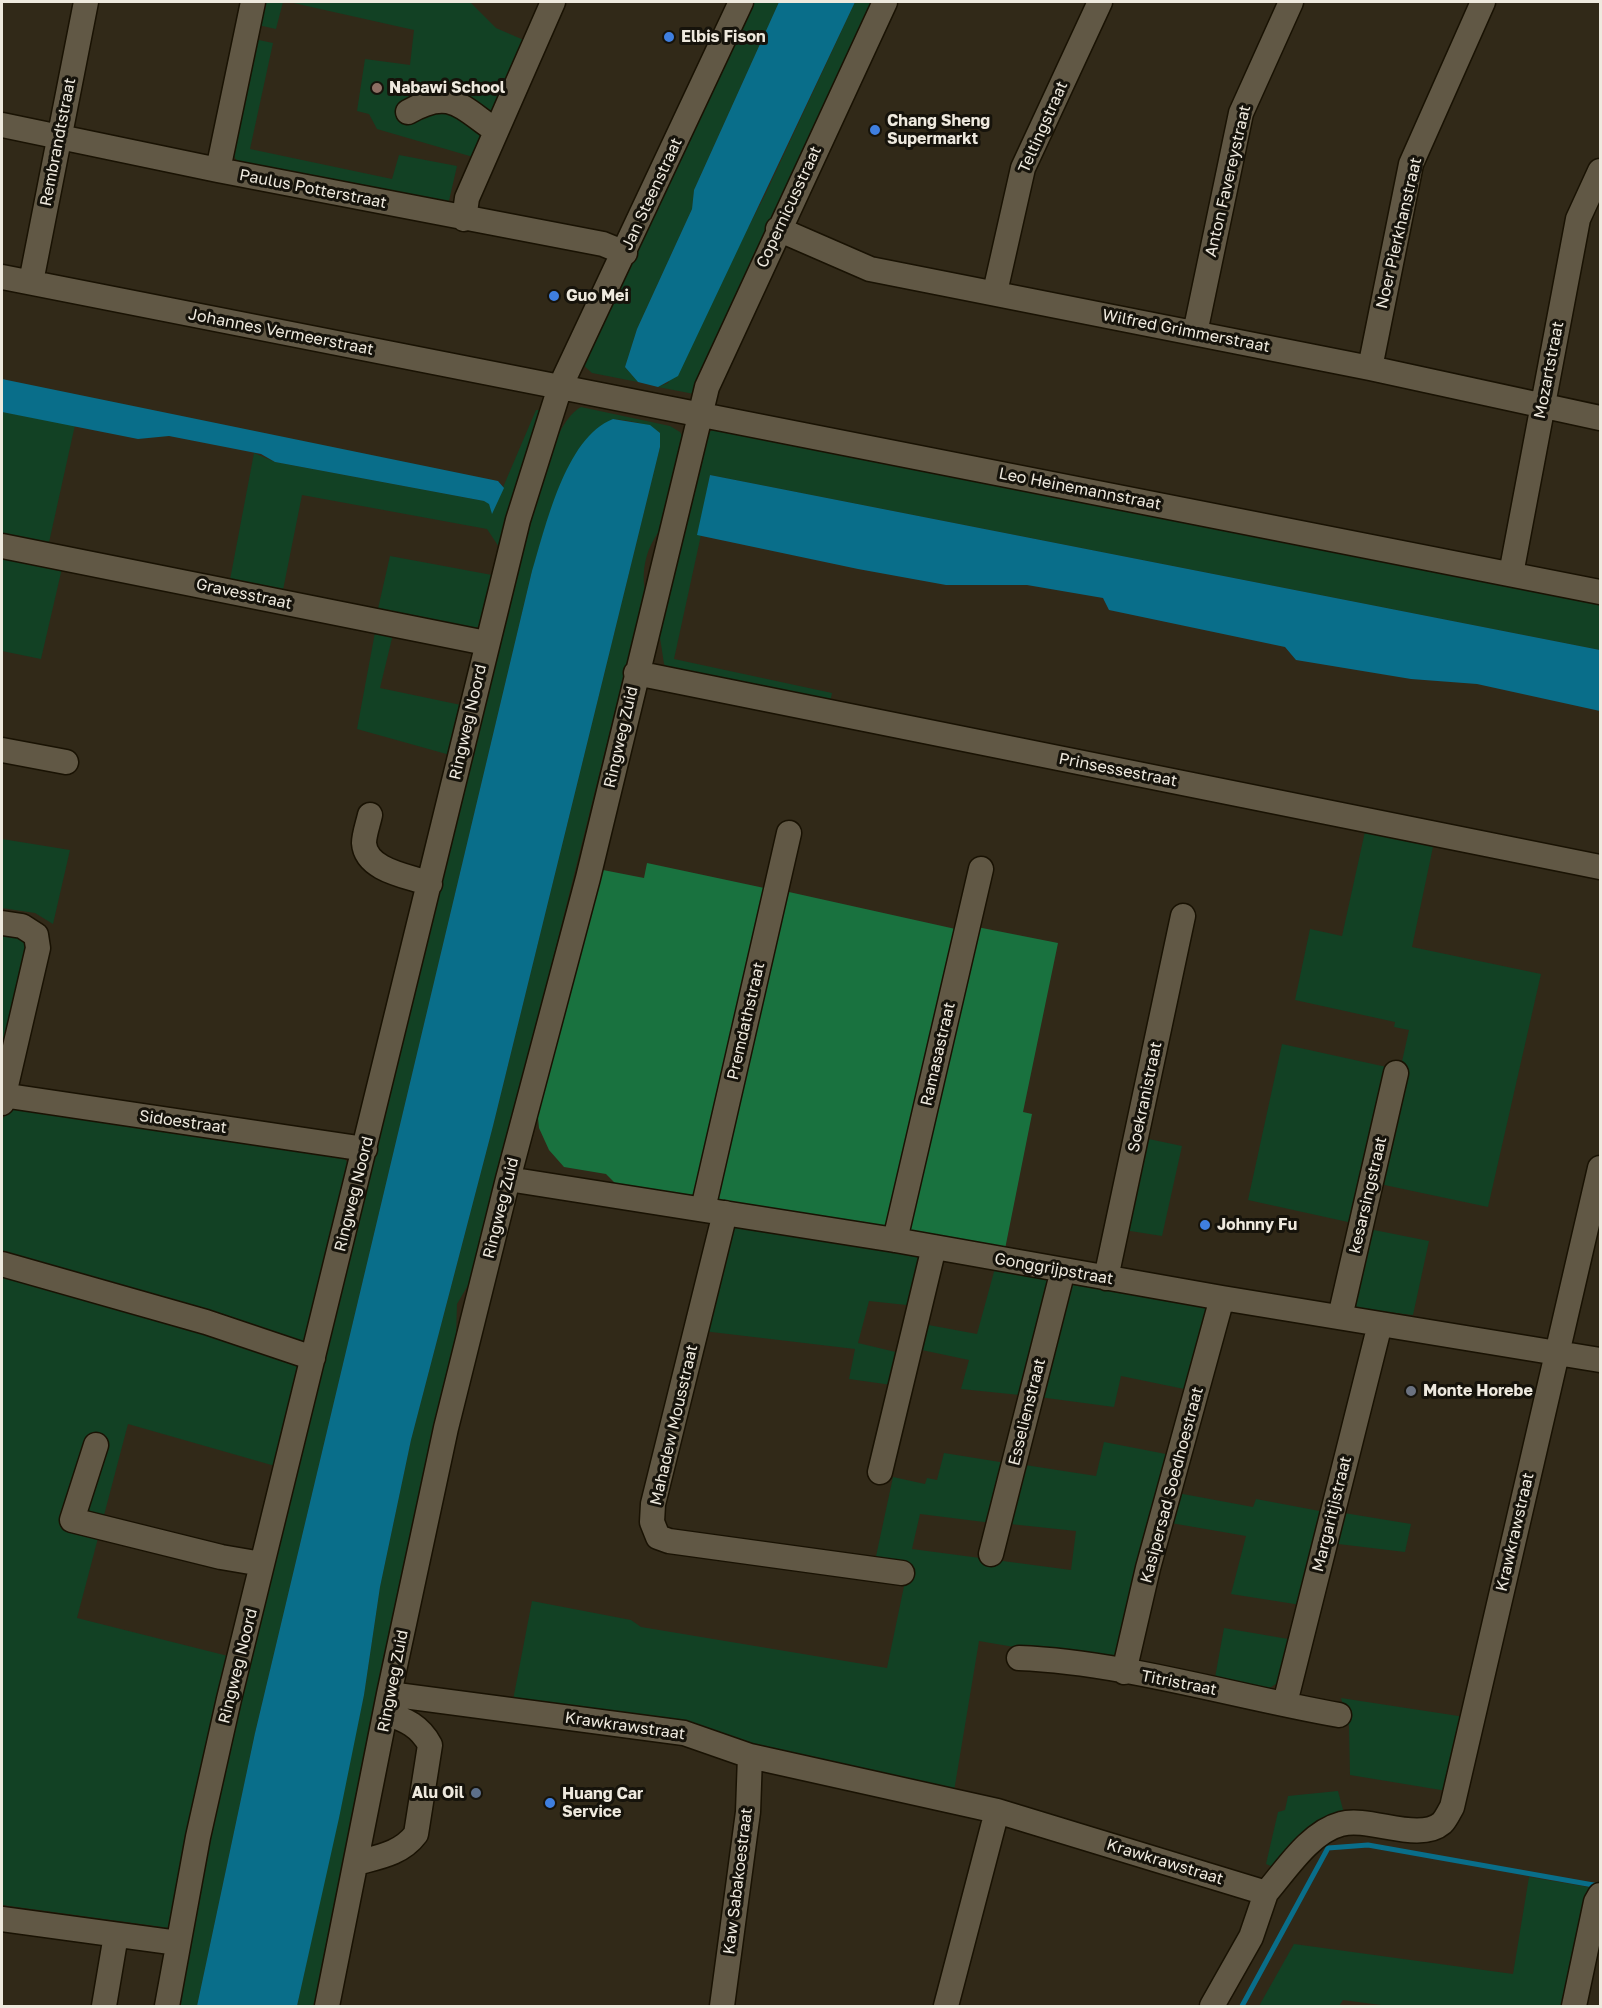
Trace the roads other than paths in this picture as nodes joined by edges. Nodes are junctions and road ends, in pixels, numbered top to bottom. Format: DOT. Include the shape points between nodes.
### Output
graph roads {
  1 [pos="87,2"];
  2 [pos="253,2"];
  3 [pos="553,2"];
  4 [pos="741,2"];
  5 [pos="885,2"];
  6 [pos="1100,2"];
  7 [pos="1292,2"];
  8 [pos="1483,2"];
  9 [pos="408,112"];
  10 [pos="2,125"];
  11 [pos="495,130"];
  12 [pos="58,137"];
  13 [pos="218,170"];
  14 [pos="1600,171"];
  15 [pos="464,219"];
  16 [pos="778,229"];
  17 [pos="625,253"];
  18 [pos="2,277"];
  19 [pos="31,282"];
  20 [pos="995,292"];
  21 [pos="1195,333"];
  22 [pos="1370,368"];
  23 [pos="560,387"];
  24 [pos="1541,407"];
  25 [pos="700,414"];
  26 [pos="1600,418"];
  27 [pos="2,546"];
  28 [pos="1511,574"];
  29 [pos="1600,592"];
  30 [pos="486,643"];
  31 [pos="636,673"];
  32 [pos="2,750"];
  33 [pos="66,762"];
  34 [pos="370,815"];
  35 [pos="789,833"];
  36 [pos="1600,867"];
  37 [pos="981,869"];
  38 [pos="430,884"];
  39 [pos="1183,916"];
  40 [pos="2,923"];
  41 [pos="1396,1074"];
  42 [pos="2,1098"];
  43 [pos="365,1149"];
  44 [pos="1600,1168"];
  45 [pos="508,1179"];
  46 [pos="714,1211"];
  47 [pos="895,1240"];
  48 [pos="934,1247"];
  49 [pos="2,1264"];
  50 [pos="1063,1270"];
  51 [pos="1106,1278"];
  52 [pos="1222,1298"];
  53 [pos="1340,1317"];
  54 [pos="1380,1324"];
  55 [pos="1557,1353"];
  56 [pos="313,1358"];
  57 [pos="1600,1360"];
  58 [pos="96,1445"];
  59 [pos="880,1472"];
  60 [pos="991,1554"];
  61 [pos="262,1564"];
  62 [pos="902,1573"];
  63 [pos="1019,1658"];
  64 [pos="1125,1672"];
  65 [pos="388,1703"];
  66 [pos="1285,1703"];
  67 [pos="1339,1714"];
  68 [pos="750,1756"];
  69 [pos="997,1811"];
  70 [pos="356,1863"];
  71 [pos="1266,1893"];
  72 [pos="1600,1895"];
  73 [pos="2,1919"];
  74 [pos="116,1935"];
  75 [pos="178,1943"];
  76 [pos="104,2007"];
  77 [pos="166,2007"];
  78 [pos="327,2007"];
  79 [pos="722,2007"];
  80 [pos="946,2007"];
  81 [pos="1212,2007"];
  82 [pos="1574,2007"];
  1 -- 12 [label="street, Rembrandtstraat"];
  2 -- 13 [label="street"];
  3 -- 11 [label="street"];
  4 -- 17 [label="street, Jan Steenstraat"];
  5 -- 16 [label="street, Copernicusstraat"];
  6 -- 20 [label="street, Teltingstraat" via="1023,168"];
  7 -- 21 [label="street, Anton Favereystraat" via="1241,113"];
  8 -- 22 [label="street, Noer Pierkhanstraat" via="1411,164"];
  9 -- 11 [label="street" via="427,101 440,99 464,108"];
  10 -- 12 [label="street, Paulus Potterstraat"];
  11 -- 15 [label="street" via="467,198"];
  12 -- 13 [label="street, Paulus Potterstraat"];
  12 -- 19 [label="street, Rembrandtstraat"];
  13 -- 15 [label="street, Paulus Potterstraat"];
  14 -- 24 [label="street, Mozartstraat" via="1578,219"];
  15 -- 17 [label="street, Paulus Potterstraat" via="603,244"];
  16 -- 20 [label="street, Wilfred Grimmerstraat" via="870,269"];
  16 -- 25 [label="street, Copernicusstraat" via="707,387"];
  17 -- 23 [label="street, Jan Steenstraat"];
  18 -- 19 [label="street, Johannes Vermeerstraat"];
  19 -- 23 [label="street, Johannes Vermeerstraat"];
  20 -- 21 [label="street, Wilfred Grimmerstraat"];
  21 -- 22 [label="street, Wilfred Grimmerstraat"];
  22 -- 24 [label="street, Wilfred Grimmerstraat"];
  23 -- 25 [label="street, Leo Heinemannstraat"];
  23 -- 30 [label="street, Ringweg Noord" via="518,520"];
  24 -- 26 [label="street, Wilfred Grimmerstraat"];
  24 -- 28 [label="street, Mozartstraat"];
  25 -- 28 [label="street, Leo Heinemannstraat"];
  25 -- 31 [label="street, Ringweg Zuid"];
  27 -- 30 [label="street, Gravesstraat"];
  28 -- 29 [label="street, Leo Heinemannstraat"];
  30 -- 38 [label="street, Ringweg Noord"];
  31 -- 36 [label="street, Prinsessestraat"];
  31 -- 45 [label="street, Ringweg Zuid" via="588,878"];
  32 -- 33 [label="street"];
  34 -- 38 [label="street" via="364,842 368,856 376,865"];
  35 -- 46 [label="street, Premdathstraat"];
  37 -- 47 [label="street, Ramasastraat"];
  38 -- 43 [label="street, Ringweg Noord"];
  39 -- 51 [label="street, Soekranistraat"];
  40 -- 42 [label="street" via="22,926 36,935 38,948"];
  41 -- 53 [label="street, kesarsingstraat"];
  42 -- 43 [label="street, Sidoestraat"];
  43 -- 56 [label="street, Ringweg Noord"];
  44 -- 55 [label="street, Krawkrawstraat"];
  45 -- 46 [label="street, Gonggrijpstraat"];
  45 -- 65 [label="street, Ringweg Zuid" via="447,1428"];
  46 -- 47 [label="street, Gonggrijpstraat"];
  46 -- 62 [label="street, Mahadew Mousstraat" via="653,1504 652,1522 658,1537"];
  47 -- 48 [label="street, Gonggrijpstraat"];
  48 -- 50 [label="street, Gonggrijpstraat"];
  48 -- 59 [label="street"];
  49 -- 56 [label="street" via="206,1322"];
  50 -- 51 [label="street, Gonggrijpstraat"];
  50 -- 60 [label="street, Esselienstraat"];
  51 -- 52 [label="street, Gonggrijpstraat"];
  52 -- 53 [label="street, Gonggrijpstraat"];
  52 -- 64 [label="street, Kasipersad Soedhoestraat" via="1148,1568"];
  53 -- 54 [label="street, Gonggrijpstraat"];
  54 -- 55 [label="street, Gonggrijpstraat"];
  54 -- 66 [label="street, Margaritjistraat"];
  55 -- 57 [label="street, Gonggrijpstraat"];
  55 -- 71 [label="street, Krawkrawstraat" via="1452,1807 1442,1823 1422,1830 1341,1824 1315,1839"];
  56 -- 61 [label="street, Ringweg Noord"];
  58 -- 61 [label="street" via="72,1520"];
  61 -- 75 [label="street, Ringweg Noord" via="198,1837"];
  63 -- 64 [label="street, Titristraat"];
  64 -- 66 [label="street, Titristraat"];
  65 -- 68 [label="street, Krawkrawstraat" via="684,1733"];
  65 -- 70 [label="street, Ringweg Zuid"];
  65 -- 70 [label="street" via="423,1732 430,1745 416,1834 395,1852"];
  66 -- 67 [label="street, Titristraat"];
  68 -- 69 [label="street, Krawkrawstraat"];
  68 -- 79 [label="street, Kaw Sabakoestraat" via="748,1812"];
  69 -- 71 [label="street, Krawkrawstraat"];
  69 -- 80 [label="street"];
  70 -- 78 [label="street, Ringweg Zuid"];
  71 -- 81 [label="street" via="1251,1937"];
  72 -- 82 [label="street"];
  73 -- 74 [label="street"];
  74 -- 75 [label="street"];
  74 -- 76 [label="street"];
  75 -- 77 [label="street, Ringweg Noord"];
}
